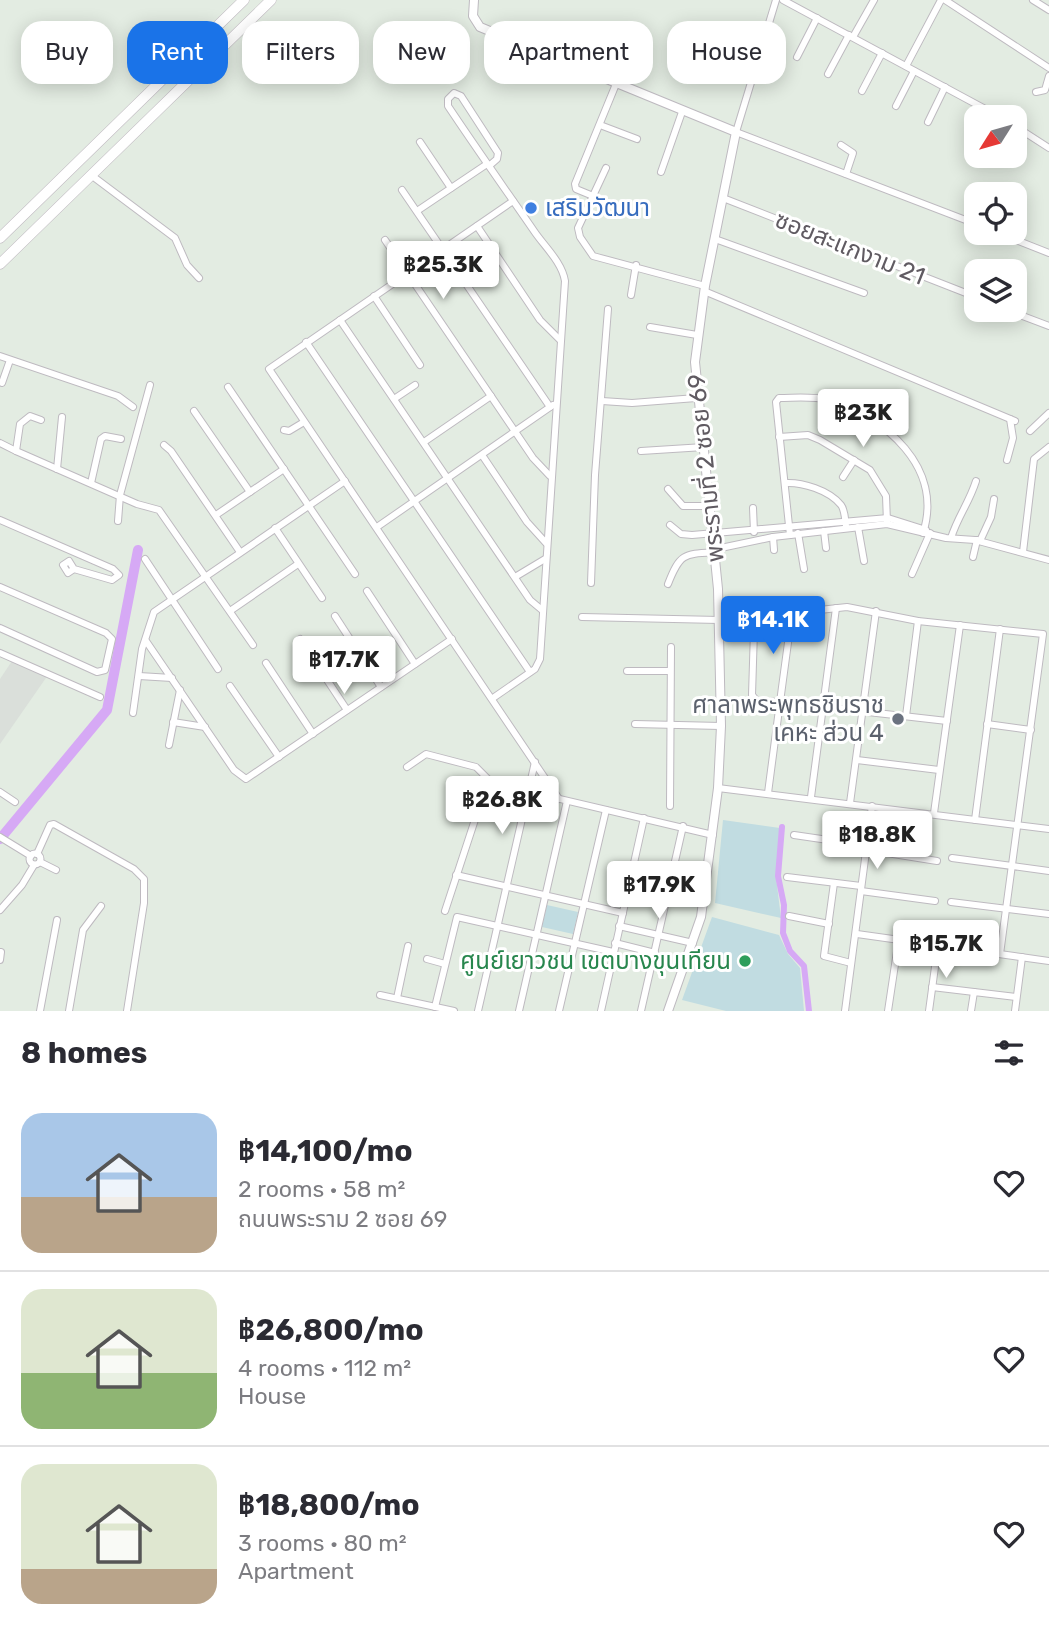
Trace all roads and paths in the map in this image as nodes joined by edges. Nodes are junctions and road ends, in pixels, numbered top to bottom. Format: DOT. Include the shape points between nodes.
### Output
graph roads {
  1 [pos="244,0"];
  2 [pos="271,0"];
  3 [pos="474,0"];
  4 [pos="776,0"];
  5 [pos="783,0"];
  6 [pos="874,0"];
  7 [pos="943,0"];
  8 [pos="1033,0"];
  9 [pos="1049,10"];
  10 [pos="817,18"];
  11 [pos="484,29"];
  12 [pos="851,36"];
  13 [pos="882,53"];
  14 [pos="797,57"];
  15 [pos="906,66"];
  16 [pos="1047,66"];
  17 [pos="914,71"];
  18 [pos="828,74"];
  19 [pos="1049,76"];
  20 [pos="616,84"];
  21 [pos="945,87"];
  22 [pos="862,91"];
  23 [pos="1037,92"];
  24 [pos="978,105"];
  25 [pos="895,106"];
  26 [pos="681,112"];
  27 [pos="928,122"];
  28 [pos="600,125"];
  29 [pos="736,132"];
  30 [pos="1027,133"];
  31 [pos="637,139"];
  32 [pos="420,142"];
  33 [pos="841,145"];
  34 [pos="1049,148"];
  35 [pos="488,165"];
  36 [pos="606,168"];
  37 [pos="661,172"];
  38 [pos="846,174"];
  39 [pos="91,175"];
  40 [pos="451,188"];
  41 [pos="402,190"];
  42 [pos="593,196"];
  43 [pos="723,198"];
  44 [pos="513,201"];
  45 [pos="417,211"];
  46 [pos="964,219"];
  47 [pos="477,226"];
  48 [pos="0,238"];
  49 [pos="715,239"];
  50 [pos="385,240"];
  51 [pos="1027,244"];
  52 [pos="443,249"];
  53 [pos="1049,253"];
  54 [pos="0,264"];
  55 [pos="636,265"];
  56 [pos="408,274"];
  57 [pos="199,278"];
  58 [pos="705,288"];
  59 [pos="964,292"];
  60 [pos="864,293"];
  61 [pos="631,295"];
  62 [pos="374,296"];
  63 [pos="608,309"];
  64 [pos="1027,318"];
  65 [pos="340,320"];
  66 [pos="1049,326"];
  67 [pos="650,327"];
  68 [pos="697,335"];
  69 [pos="560,340"];
  70 [pos="306,342"];
  71 [pos="0,356"];
  72 [pos="10,360"];
  73 [pos="420,365"];
  74 [pos="2,383"];
  75 [pos="150,384"];
  76 [pos="415,385"];
  77 [pos="228,387"];
  78 [pos="491,396"];
  79 [pos="696,398"];
  80 [pos="394,399"];
  81 [pos="601,401"];
  82 [pos="557,402"];
  83 [pos="133,407"];
  84 [pos="550,407"];
  85 [pos="194,411"];
  86 [pos="1049,413"];
  87 [pos="62,417"];
  88 [pos="41,420"];
  89 [pos="358,421"];
  90 [pos="304,422"];
  91 [pos="351,426"];
  92 [pos="284,430"];
  93 [pos="1030,430"];
  94 [pos="515,431"];
  95 [pos="779,437"];
  96 [pos="121,439"];
  97 [pos="328,442"];
  98 [pos="424,442"];
  99 [pos="0,443"];
  100 [pos="163,445"];
  101 [pos="321,446"];
  102 [pos="705,447"];
  103 [pos="1049,447"];
  104 [pos="16,451"];
  105 [pos="641,451"];
  106 [pos="482,455"];
  107 [pos="854,460"];
  108 [pos="1007,460"];
  109 [pos="57,468"];
  110 [pos="284,468"];
  111 [pos="550,476"];
  112 [pos="843,477"];
  113 [pos="447,478"];
  114 [pos="345,481"];
  115 [pos="976,481"];
  116 [pos="91,483"];
  117 [pos="785,483"];
  118 [pos="668,489"];
  119 [pos="250,492"];
  120 [pos="120,495"];
  121 [pos="994,499"];
  122 [pos="413,502"];
  123 [pos="310,505"];
  124 [pos="712,506"];
  125 [pos="753,508"];
  126 [pos="216,515"];
  127 [pos="0,520"];
  128 [pos="118,521"];
  129 [pos="887,521"];
  130 [pos="670,525"];
  131 [pos="846,525"];
  132 [pos="377,527"];
  133 [pos="859,527"];
  134 [pos="275,528"];
  135 [pos="794,531"];
  136 [pos="824,531"];
  137 [pos="926,531"];
  138 [pos="754,532"];
  139 [pos="715,534"];
  140 [pos="773,537"];
  141 [pos="951,538"];
  142 [pos="979,540"];
  143 [pos="546,543"];
  144 [pos="826,548"];
  145 [pos="716,550"];
  146 [pos="774,550"];
  147 [pos="240,552"];
  148 [pos="1023,552"];
  149 [pos="973,557"];
  150 [pos="145,559"];
  151 [pos="545,559"];
  152 [pos="1049,560"];
  153 [pos="864,561"];
  154 [pos="298,564"];
  155 [pos="74,569"];
  156 [pos="804,569"];
  157 [pos="355,574"];
  158 [pos="912,574"];
  159 [pos="206,576"];
  160 [pos="515,577"];
  161 [pos="591,583"];
  162 [pos="668,584"];
  163 [pos="0,587"];
  164 [pos="367,590"];
  165 [pos="322,598"];
  166 [pos="171,600"];
  167 [pos="836,608"];
  168 [pos="542,610"];
  169 [pos="230,611"];
  170 [pos="876,611"];
  171 [pos="792,613"];
  172 [pos="335,616"];
  173 [pos="582,617"];
  174 [pos="719,620"];
  175 [pos="919,621"];
  176 [pos="960,625"];
  177 [pos="0,628"];
  178 [pos="1000,629"];
  179 [pos="300,639"];
  180 [pos="452,639"];
  181 [pos="146,642"];
  182 [pos="253,645"];
  183 [pos="671,647"];
  184 [pos="0,653"];
  185 [pos="266,663"];
  186 [pos="415,664"];
  187 [pos="218,669"];
  188 [pos="627,671"];
  189 [pos="670,671"];
  190 [pos="530,672"];
  191 [pos="139,676"];
  192 [pos="172,678"];
  193 [pos="229,686"];
  194 [pos="381,687"];
  195 [pos="180,690"];
  196 [pos="100,697"];
  197 [pos="492,698"];
  198 [pos="780,702"];
  199 [pos="822,705"];
  200 [pos="347,710"];
  201 [pos="863,711"];
  202 [pos="133,713"];
  203 [pos="906,716"];
  204 [pos="947,721"];
  205 [pos="173,722"];
  206 [pos="635,724"];
  207 [pos="987,724"];
  208 [pos="669,725"];
  209 [pos="720,726"];
  210 [pos="205,727"];
  211 [pos="1031,730"];
  212 [pos="313,734"];
  213 [pos="169,745"];
  214 [pos="279,757"];
  215 [pos="857,760"];
  216 [pos="535,762"];
  217 [pos="407,766"];
  218 [pos="939,770"];
  219 [pos="488,780"];
  220 [pos="718,788"];
  221 [pos="527,791"];
  222 [pos="0,792"];
  223 [pos="768,793"];
  224 [pos="811,797"];
  225 [pos="563,800"];
  226 [pos="15,802"];
  227 [pos="850,803"];
  228 [pos="670,806"];
  229 [pos="872,806"];
  230 [pos="606,810"];
  231 [pos="934,813"];
  232 [pos="644,818"];
  233 [pos="975,820"];
  234 [pos="683,826"];
  235 [pos="1018,826"];
  236 [pos="1049,829"];
  237 [pos="713,835"];
  238 [pos="794,835"];
  239 [pos="0,837"];
  240 [pos="868,848"];
  241 [pos="34,855"];
  242 [pos="952,858"];
  243 [pos="937,860"];
  244 [pos="37,863"];
  245 [pos="1013,867"];
  246 [pos="56,870"];
  247 [pos="1049,871"];
  248 [pos="456,875"];
  249 [pos="787,877"];
  250 [pos="834,883"];
  251 [pos="505,885"];
  252 [pos="861,888"];
  253 [pos="544,896"];
  254 [pos="935,901"];
  255 [pos="951,902"];
  256 [pos="583,904"];
  257 [pos="101,906"];
  258 [pos="0,909"];
  259 [pos="1008,909"];
  260 [pos="445,911"];
  261 [pos="623,913"];
  262 [pos="1049,914"];
  263 [pos="789,916"];
  264 [pos="57,920"];
  265 [pos="829,924"];
  266 [pos="496,926"];
  267 [pos="619,926"];
  268 [pos="537,933"];
  269 [pos="857,934"];
  270 [pos="659,935"];
  271 [pos="899,938"];
  272 [pos="574,942"];
  273 [pos="615,943"];
  274 [pos="693,943"];
  275 [pos="938,945"];
  276 [pos="408,946"];
  277 [pos="613,951"];
  278 [pos="655,953"];
  279 [pos="1000,954"];
  280 [pos="1022,957"];
  281 [pos="426,959"];
  282 [pos="1049,961"];
  283 [pos="851,963"];
  284 [pos="445,964"];
  285 [pos="932,987"];
  286 [pos="974,992"];
  287 [pos="380,995"];
  288 [pos="1016,997"];
  289 [pos="397,998"];
  290 [pos="435,1007"];
  291 [pos="40,1011"];
  292 [pos="69,1011"];
  293 [pos="127,1011"];
  294 [pos="454,1011"];
  295 [pos="478,1011"];
  296 [pos="519,1011"];
  297 [pos="559,1011"];
  298 [pos="601,1011"];
  299 [pos="641,1011"];
  300 [pos="668,1011"];
  301 [pos="845,1011"];
  302 [pos="888,1011"];
  303 [pos="929,1011"];
  304 [pos="971,1011"];
  305 [pos="1015,1011"];
  1 -- 48 [label="main road"];
  2 -- 39 [label="main road"];
  3 -- 11 [label="street" via="473,16"];
  4 -- 29 [label="street"];
  5 -- 10 [label="street"];
  6 -- 12 [label="street"];
  7 -- 15 [label="street"];
  7 -- 16 [label="street"];
  8 -- 9 [label="street"];
  10 -- 12 [label="street"];
  10 -- 14 [label="street"];
  12 -- 13 [label="street"];
  12 -- 18 [label="street"];
  13 -- 15 [label="street"];
  13 -- 22 [label="street"];
  15 -- 17 [label="street"];
  17 -- 21 [label="street"];
  17 -- 25 [label="street"];
  19 -- 23 [label="street" via="1045,90"];
  20 -- 26 [label="street"];
  20 -- 28 [label="street"];
  21 -- 24 [label="street"];
  21 -- 27 [label="street"];
  26 -- 29 [label="street"];
  26 -- 37 [label="street"];
  28 -- 31 [label="street"];
  28 -- 42 [label="street" via="575,184"];
  29 -- 38 [label="street"];
  29 -- 43 [label="street, พระรามที่ 2 ซอย 69"];
  30 -- 34 [label="street"];
  32 -- 40 [label="street"];
  33 -- 38 [label="street" via="853,153"];
  35 -- 35 [label="street" via="498,159 498,153 461,96 454,93 448,106"];
  35 -- 40 [label="street"];
  35 -- 44 [label="street"];
  36 -- 42 [label="street"];
  38 -- 46 [label="street"];
  39 -- 54 [label="main road"];
  39 -- 57 [label="street" via="175,238 187,265"];
  40 -- 45 [label="street"];
  41 -- 45 [label="street"];
  42 -- 55 [label="street" via="578,228 587,250 593,256"];
  43 -- 49 [label="street, พระรามที่ 2 ซอย 69"];
  43 -- 59 [label="street, ซอยสะแกงาม 21"];
  44 -- 47 [label="street"];
  44 -- 69 [label="street" via="564,275"];
  45 -- 52 [label="street"];
  47 -- 52 [label="street"];
  47 -- 69 [label="street" via="540,320"];
  49 -- 58 [label="street, พระรามที่ 2 ซอย 69"];
  49 -- 60 [label="street"];
  50 -- 56 [label="street"];
  51 -- 53 [label="street"];
  52 -- 56 [label="street"];
  52 -- 84 [label="street"];
  55 -- 58 [label="street"];
  55 -- 61 [label="street"];
  56 -- 62 [label="street"];
  56 -- 78 [label="street"];
  58 -- 68 [label="street, พระรามที่ 2 ซอย 69"];
  58 -- 108 [label="street" via="1012,420"];
  62 -- 65 [label="street"];
  62 -- 73 [label="street"];
  63 -- 81 [label="street"];
  64 -- 66 [label="street"];
  65 -- 70 [label="street"];
  65 -- 80 [label="street"];
  67 -- 68 [label="street"];
  68 -- 79 [label="street, พระรามที่ 2 ซอย 69"];
  69 -- 82 [label="street"];
  70 -- 89 [label="street"];
  70 -- 90 [label="street" via="269,369"];
  71 -- 72 [label="street"];
  72 -- 74 [label="street"];
  72 -- 83 [label="street" via="118,396"];
  75 -- 120 [label="street"];
  76 -- 80 [label="street"];
  77 -- 110 [label="street"];
  78 -- 94 [label="street"];
  78 -- 98 [label="street"];
  79 -- 81 [label="street"];
  79 -- 102 [label="street, พระรามที่ 2 ซอย 69"];
  80 -- 98 [label="street"];
  81 -- 161 [label="street"];
  82 -- 84 [label="street"];
  82 -- 111 [label="street"];
  84 -- 94 [label="street"];
  85 -- 119 [label="street"];
  86 -- 93 [label="street"];
  87 -- 109 [label="street"];
  88 -- 104 [label="street" via="30,416 20,424"];
  89 -- 91 [label="street"];
  89 -- 122 [label="street"];
  90 -- 92 [label="street"];
  90 -- 101 [label="street"];
  94 -- 106 [label="street"];
  94 -- 111 [label="street"];
  95 -- 107 [label="street" via="808,435"];
  95 -- 117 [label="street"];
  95 -- 137 [label="street" via="779,398 828,401 881,426 912,457 927,485"];
  96 -- 116 [label="street" via="101,439"];
  97 -- 101 [label="street"];
  98 -- 113 [label="street"];
  99 -- 104 [label="street"];
  100 -- 126 [label="street"];
  101 -- 114 [label="street"];
  102 -- 105 [label="street"];
  102 -- 124 [label="street, พระรามที่ 2 ซอย 69"];
  103 -- 148 [label="street" via="1034,459"];
  104 -- 109 [label="street"];
  106 -- 113 [label="street"];
  106 -- 143 [label="street"];
  107 -- 112 [label="street"];
  107 -- 129 [label="street" via="878,478 886,496"];
  109 -- 116 [label="street"];
  110 -- 119 [label="street"];
  110 -- 123 [label="street"];
  111 -- 143 [label="street"];
  113 -- 122 [label="street"];
  113 -- 160 [label="street"];
  114 -- 123 [label="street"];
  114 -- 132 [label="street"];
  115 -- 141 [label="street"];
  116 -- 120 [label="street"];
  117 -- 131 [label="street" via="805,484 838,502"];
  117 -- 135 [label="street"];
  118 -- 124 [label="street" via="680,505"];
  119 -- 126 [label="street"];
  120 -- 128 [label="street"];
  120 -- 159 [label="street" via="165,515"];
  121 -- 142 [label="street"];
  122 -- 132 [label="street"];
  122 -- 190 [label="street"];
  123 -- 134 [label="street"];
  123 -- 157 [label="street"];
  124 -- 139 [label="street, พระรามที่ 2 ซอย 69"];
  125 -- 138 [label="street"];
  126 -- 147 [label="street"];
  127 -- 155 [label="street" via="119,575 112,580"];
  129 -- 131 [label="street"];
  129 -- 133 [label="street"];
  129 -- 137 [label="street"];
  130 -- 139 [label="street" via="686,536"];
  131 -- 133 [label="street"];
  131 -- 135 [label="street"];
  131 -- 136 [label="street"];
  132 -- 180 [label="street"];
  133 -- 153 [label="street"];
  134 -- 147 [label="street"];
  134 -- 154 [label="street"];
  135 -- 136 [label="street"];
  135 -- 138 [label="street"];
  135 -- 140 [label="street"];
  135 -- 156 [label="street"];
  136 -- 144 [label="street"];
  137 -- 141 [label="street"];
  137 -- 158 [label="street"];
  138 -- 139 [label="street"];
  139 -- 145 [label="street, พระรามที่ 2 ซอย 69"];
  140 -- 145 [label="street"];
  140 -- 146 [label="street"];
  141 -- 142 [label="street"];
  142 -- 148 [label="street"];
  142 -- 149 [label="street"];
  143 -- 151 [label="street"];
  145 -- 162 [label="street" via="682,557"];
  145 -- 174 [label="street, พระรามที่ 2 ซอย 69"];
  147 -- 159 [label="street"];
  148 -- 152 [label="street"];
  150 -- 166 [label="street"];
  151 -- 160 [label="street"];
  151 -- 168 [label="street"];
  154 -- 165 [label="street"];
  154 -- 169 [label="street"];
  159 -- 166 [label="street"];
  159 -- 169 [label="street"];
  160 -- 168 [label="street"];
  163 -- 177 [label="street" via="106,633 112,643 105,670 97,672"];
  164 -- 186 [label="street"];
  166 -- 181 [label="street" via="153,614"];
  166 -- 187 [label="street"];
  167 -- 170 [label="street"];
  167 -- 171 [label="street"];
  167 -- 199 [label="street"];
  168 -- 190 [label="street" via="540,659"];
  169 -- 182 [label="street"];
  170 -- 175 [label="street"];
  170 -- 201 [label="street"];
  171 -- 198 [label="street"];
  171 -- 198 [label="street" via="764,618 754,630 752,695 757,701"];
  172 -- 194 [label="street"];
  173 -- 174 [label="street"];
  174 -- 209 [label="street, พระรามที่ 2 ซอย 69"];
  175 -- 176 [label="street"];
  175 -- 203 [label="street"];
  176 -- 178 [label="street"];
  176 -- 204 [label="street"];
  178 -- 207 [label="street"];
  178 -- 211 [label="street" via="1038,632 1044,638"];
  179 -- 200 [label="street"];
  180 -- 186 [label="street"];
  180 -- 197 [label="street"];
  181 -- 191 [label="street"];
  181 -- 192 [label="street"];
  183 -- 189 [label="street"];
  184 -- 196 [label="street"];
  185 -- 212 [label="street"];
  186 -- 194 [label="street"];
  188 -- 189 [label="street"];
  189 -- 208 [label="street"];
  190 -- 197 [label="street"];
  191 -- 192 [label="street"];
  191 -- 202 [label="street"];
  192 -- 195 [label="street"];
  193 -- 214 [label="street"];
  194 -- 200 [label="street"];
  195 -- 205 [label="street"];
  195 -- 210 [label="street"];
  197 -- 216 [label="street"];
  198 -- 199 [label="street"];
  198 -- 223 [label="street"];
  199 -- 201 [label="street"];
  199 -- 224 [label="street"];
  200 -- 212 [label="street"];
  201 -- 203 [label="street"];
  201 -- 215 [label="street"];
  203 -- 204 [label="street"];
  204 -- 218 [label="street"];
  205 -- 210 [label="street"];
  205 -- 213 [label="street"];
  206 -- 208 [label="street"];
  207 -- 211 [label="street"];
  207 -- 233 [label="street"];
  208 -- 209 [label="street"];
  208 -- 228 [label="street"];
  209 -- 220 [label="street, พระรามที่ 2 ซอย 69"];
  210 -- 214 [label="street" via="244,779"];
  211 -- 235 [label="street"];
  212 -- 214 [label="street"];
  215 -- 218 [label="street"];
  215 -- 227 [label="street"];
  216 -- 221 [label="street"];
  216 -- 225 [label="street"];
  217 -- 219 [label="street" via="426,754 476,767"];
  218 -- 231 [label="street"];
  219 -- 221 [label="street"];
  219 -- 248 [label="street"];
  220 -- 223 [label="street"];
  220 -- 237 [label="street, พระรามที่ 2 ซอย 69"];
  221 -- 225 [label="street"];
  221 -- 251 [label="street"];
  222 -- 226 [label="street"];
  223 -- 224 [label="street"];
  224 -- 227 [label="street"];
  225 -- 230 [label="street"];
  225 -- 253 [label="street"];
  227 -- 229 [label="street"];
  229 -- 231 [label="street"];
  229 -- 240 [label="street"];
  230 -- 232 [label="street"];
  230 -- 256 [label="street"];
  231 -- 233 [label="street"];
  232 -- 234 [label="street"];
  232 -- 261 [label="street"];
  233 -- 235 [label="street"];
  234 -- 237 [label="street"];
  234 -- 270 [label="street"];
  235 -- 236 [label="street"];
  235 -- 245 [label="street"];
  237 -- 274 [label="street, พระรามที่ 2 ซอย 69"];
  238 -- 240 [label="street"];
  239 -- 241 [label="street"];
  240 -- 243 [label="street"];
  240 -- 252 [label="street"];
  241 -- 244 [label="street"];
  241 -- 293 [label="street" via="54,824 144,879"];
  242 -- 245 [label="street"];
  244 -- 246 [label="street"];
  244 -- 258 [label="street"];
  245 -- 247 [label="street"];
  245 -- 259 [label="street"];
  248 -- 251 [label="street"];
  248 -- 260 [label="street"];
  249 -- 250 [label="street"];
  250 -- 252 [label="street"];
  250 -- 265 [label="street"];
  251 -- 253 [label="street"];
  251 -- 266 [label="street"];
  252 -- 254 [label="street"];
  252 -- 269 [label="street"];
  253 -- 256 [label="street"];
  253 -- 268 [label="street"];
  255 -- 259 [label="street"];
  256 -- 261 [label="street"];
  256 -- 272 [label="street"];
  257 -- 292 [label="street" via="83,930"];
  259 -- 262 [label="street"];
  259 -- 279 [label="street"];
  261 -- 267 [label="street"];
  263 -- 265 [label="street"];
  264 -- 291 [label="street"];
  265 -- 283 [label="street" via="824,957"];
  266 -- 268 [label="street"];
  266 -- 284 [label="street" via="457,917"];
  266 -- 295 [label="street"];
  267 -- 270 [label="street"];
  267 -- 273 [label="street"];
  268 -- 272 [label="street"];
  268 -- 296 [label="street"];
  269 -- 271 [label="street"];
  269 -- 283 [label="street"];
  270 -- 274 [label="street"];
  270 -- 278 [label="street"];
  271 -- 275 [label="street"];
  271 -- 302 [label="street"];
  272 -- 277 [label="street"];
  272 -- 297 [label="street"];
  273 -- 277 [label="street"];
  273 -- 278 [label="street"];
  274 -- 300 [label="street, พระรามที่ 2 ซอย 69"];
  275 -- 279 [label="street"];
  275 -- 285 [label="street"];
  276 -- 289 [label="street"];
  277 -- 298 [label="street"];
  278 -- 299 [label="street"];
  279 -- 280 [label="street"];
  280 -- 282 [label="street"];
  280 -- 288 [label="street"];
  281 -- 284 [label="street"];
  283 -- 301 [label="street"];
  284 -- 290 [label="street"];
  285 -- 286 [label="street"];
  285 -- 303 [label="street"];
  286 -- 288 [label="street"];
  286 -- 304 [label="street"];
  287 -- 289 [label="street"];
  288 -- 305 [label="street"];
  289 -- 290 [label="street"];
  290 -- 294 [label="street"];
}
